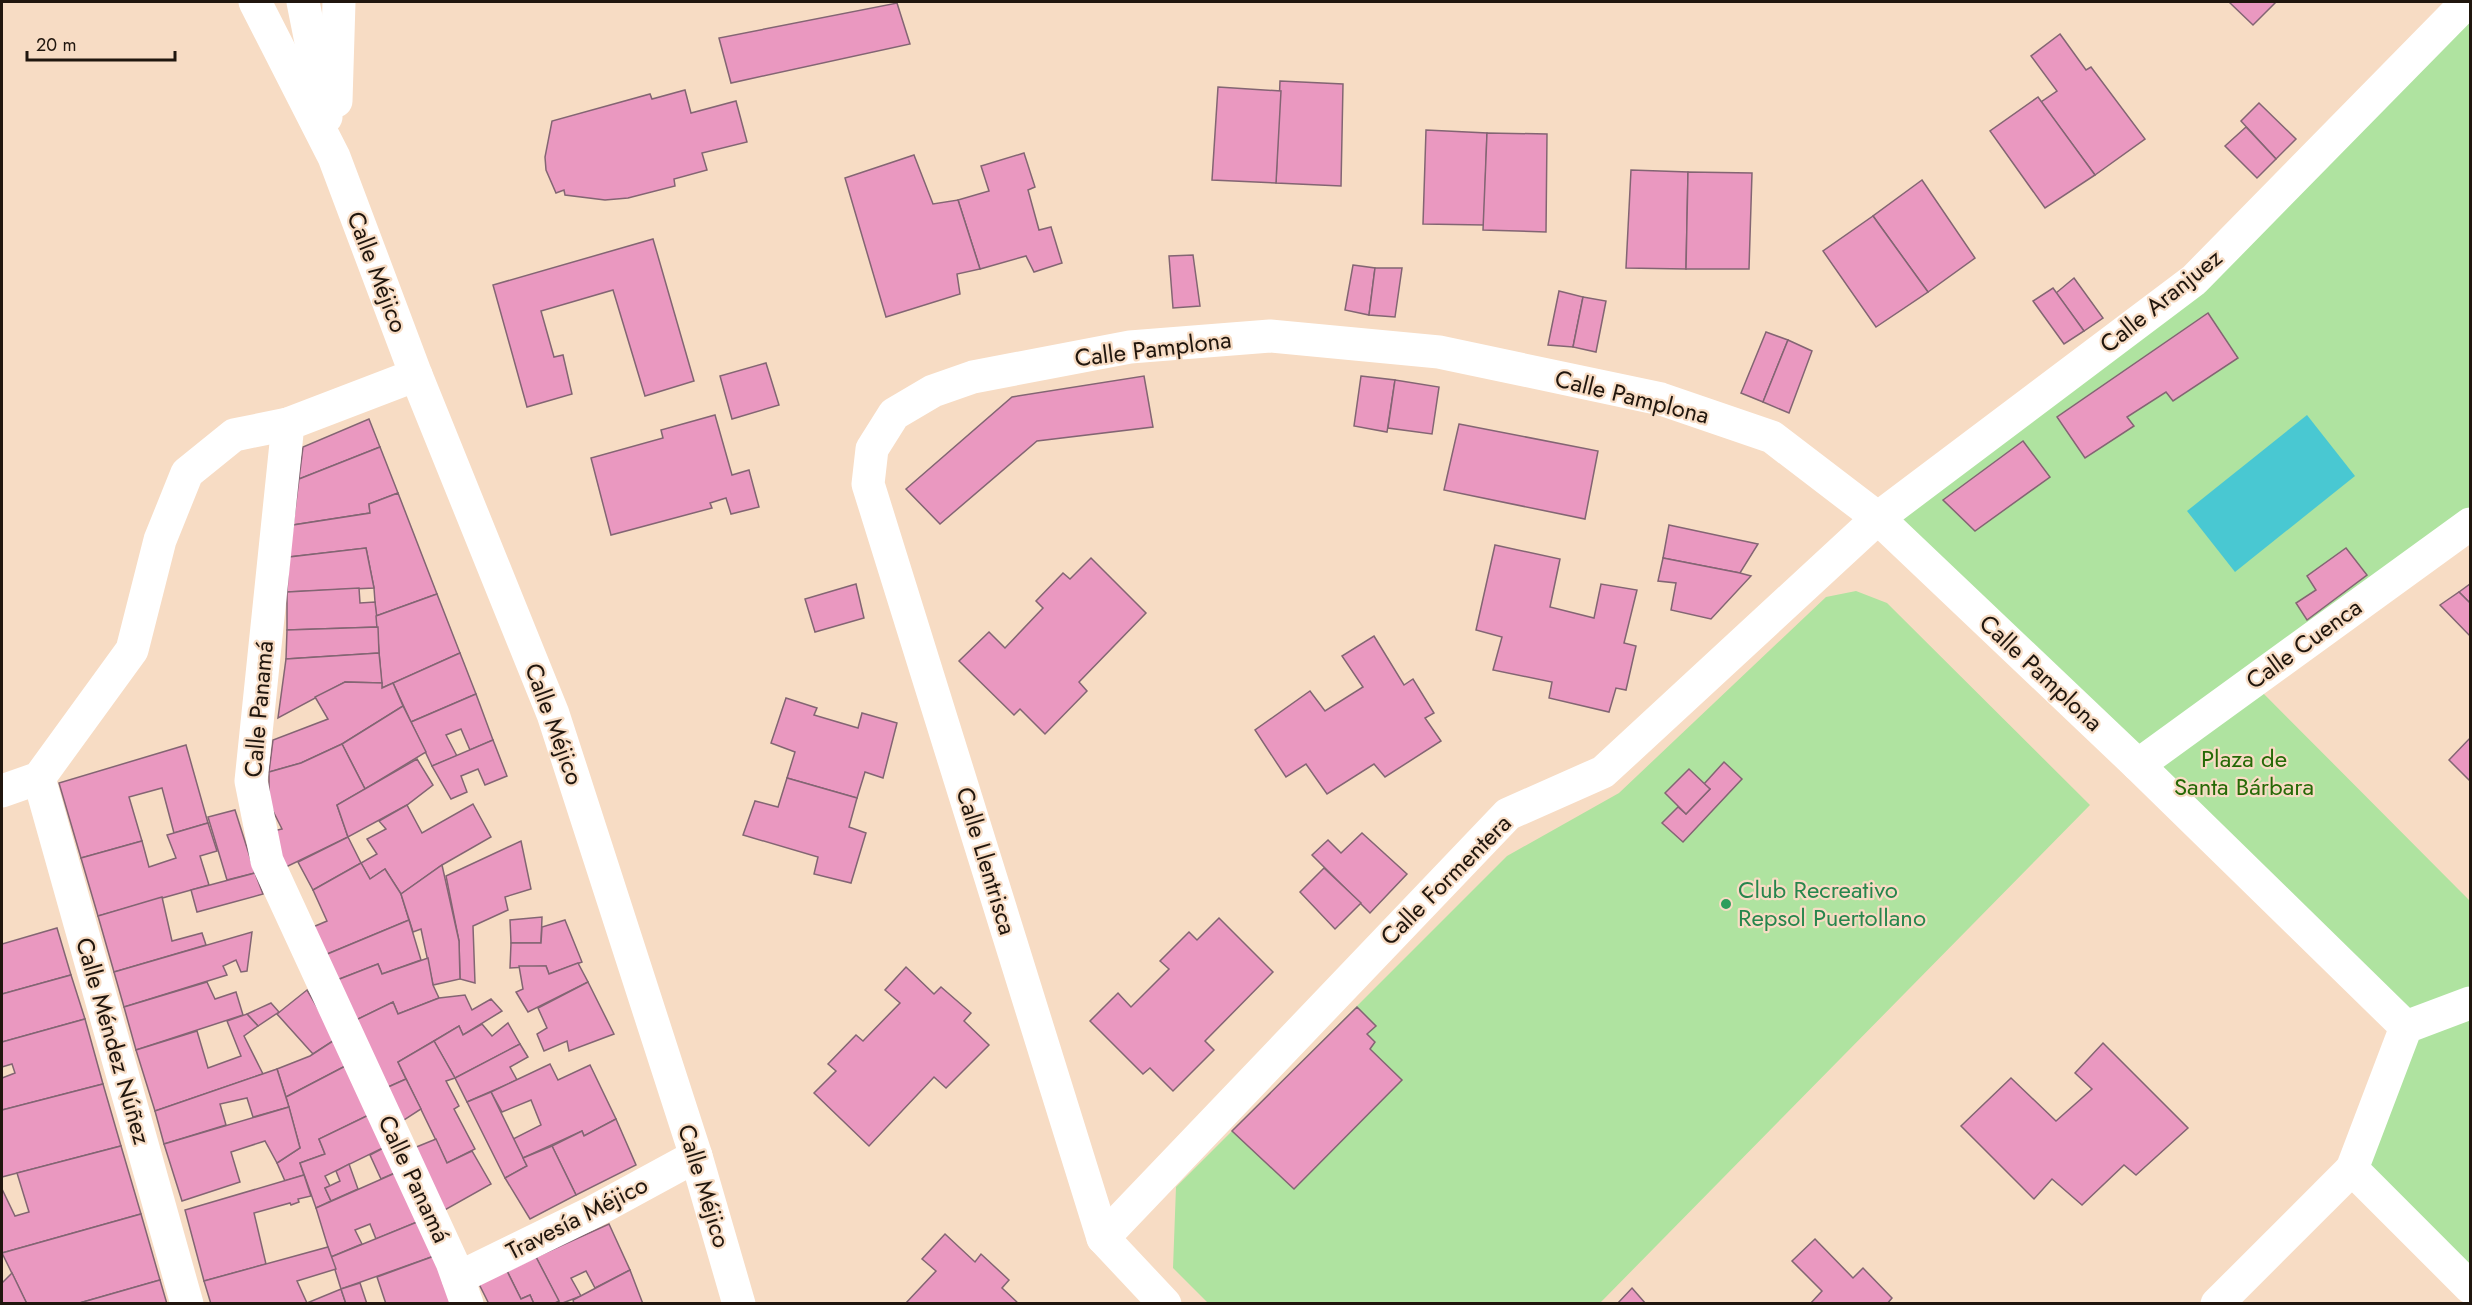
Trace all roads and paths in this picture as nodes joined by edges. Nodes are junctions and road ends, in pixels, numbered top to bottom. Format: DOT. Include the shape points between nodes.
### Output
graph roads {
  1 [pos="255,2"];
  2 [pos="303,2"];
  3 [pos="339,2"];
  4 [pos="2467,2"];
  5 [pos="334,157"];
  6 [pos="416,375"];
  7 [pos="288,423"];
  8 [pos="868,484"];
  9 [pos="1878,518"];
  10 [pos="2470,524"];
  11 [pos="2138,765"];
  12 [pos="39,778"];
  13 [pos="2,791"];
  14 [pos="2470,1003"];
  15 [pos="2406,1028"];
  16 [pos="696,1156"];
  17 [pos="2352,1169"];
  18 [pos="1103,1238"];
  19 [pos="2470,1287"];
  20 [pos="462,1291"];
  21 [pos="187,1304"];
  22 [pos="740,1304"];
  23 [pos="1166,1304"];
  24 [pos="2217,1304"];
  1 -- 5 [label="street"];
  2 -- 5 [label="street"];
  3 -- 5 [label="street"];
  4 -- 9 [label="street, Calle Aranjuez" via="2194,280"];
  5 -- 6 [label="street, Calle Méjico"];
  6 -- 7 [label="street"];
  6 -- 16 [label="street, Calle Méjico" via="553,714"];
  7 -- 12 [label="street" via="234,435 187,473 160,540 132,650"];
  7 -- 20 [label="street, Calle Panamá" via="250,781 267,861"];
  8 -- 9 [label="street, Calle Pamplona" via="872,449 894,414 933,391 973,377 1130,347 1270,336 1439,352 1661,399 1772,437"];
  8 -- 18 [label="street, Calle Llentrisca"];
  9 -- 11 [label="street, Calle Pamplona"];
  9 -- 18 [label="street, Calle Formentera" via="1603,772 1508,814"];
  10 -- 11 [label="street, Calle Cuenca"];
  11 -- 15 [label="street, Calle Pamplona"];
  12 -- 13 [label="street"];
  12 -- 21 [label="street, Calle Méndez Núñez"];
  14 -- 15 [label="street"];
  15 -- 17 [label="street"];
  16 -- 20 [label="street, Travesía Méjico"];
  16 -- 22 [label="street, Calle Méjico"];
  17 -- 19 [label="street"];
  17 -- 24 [label="street"];
  18 -- 23 [label="street"];
}
